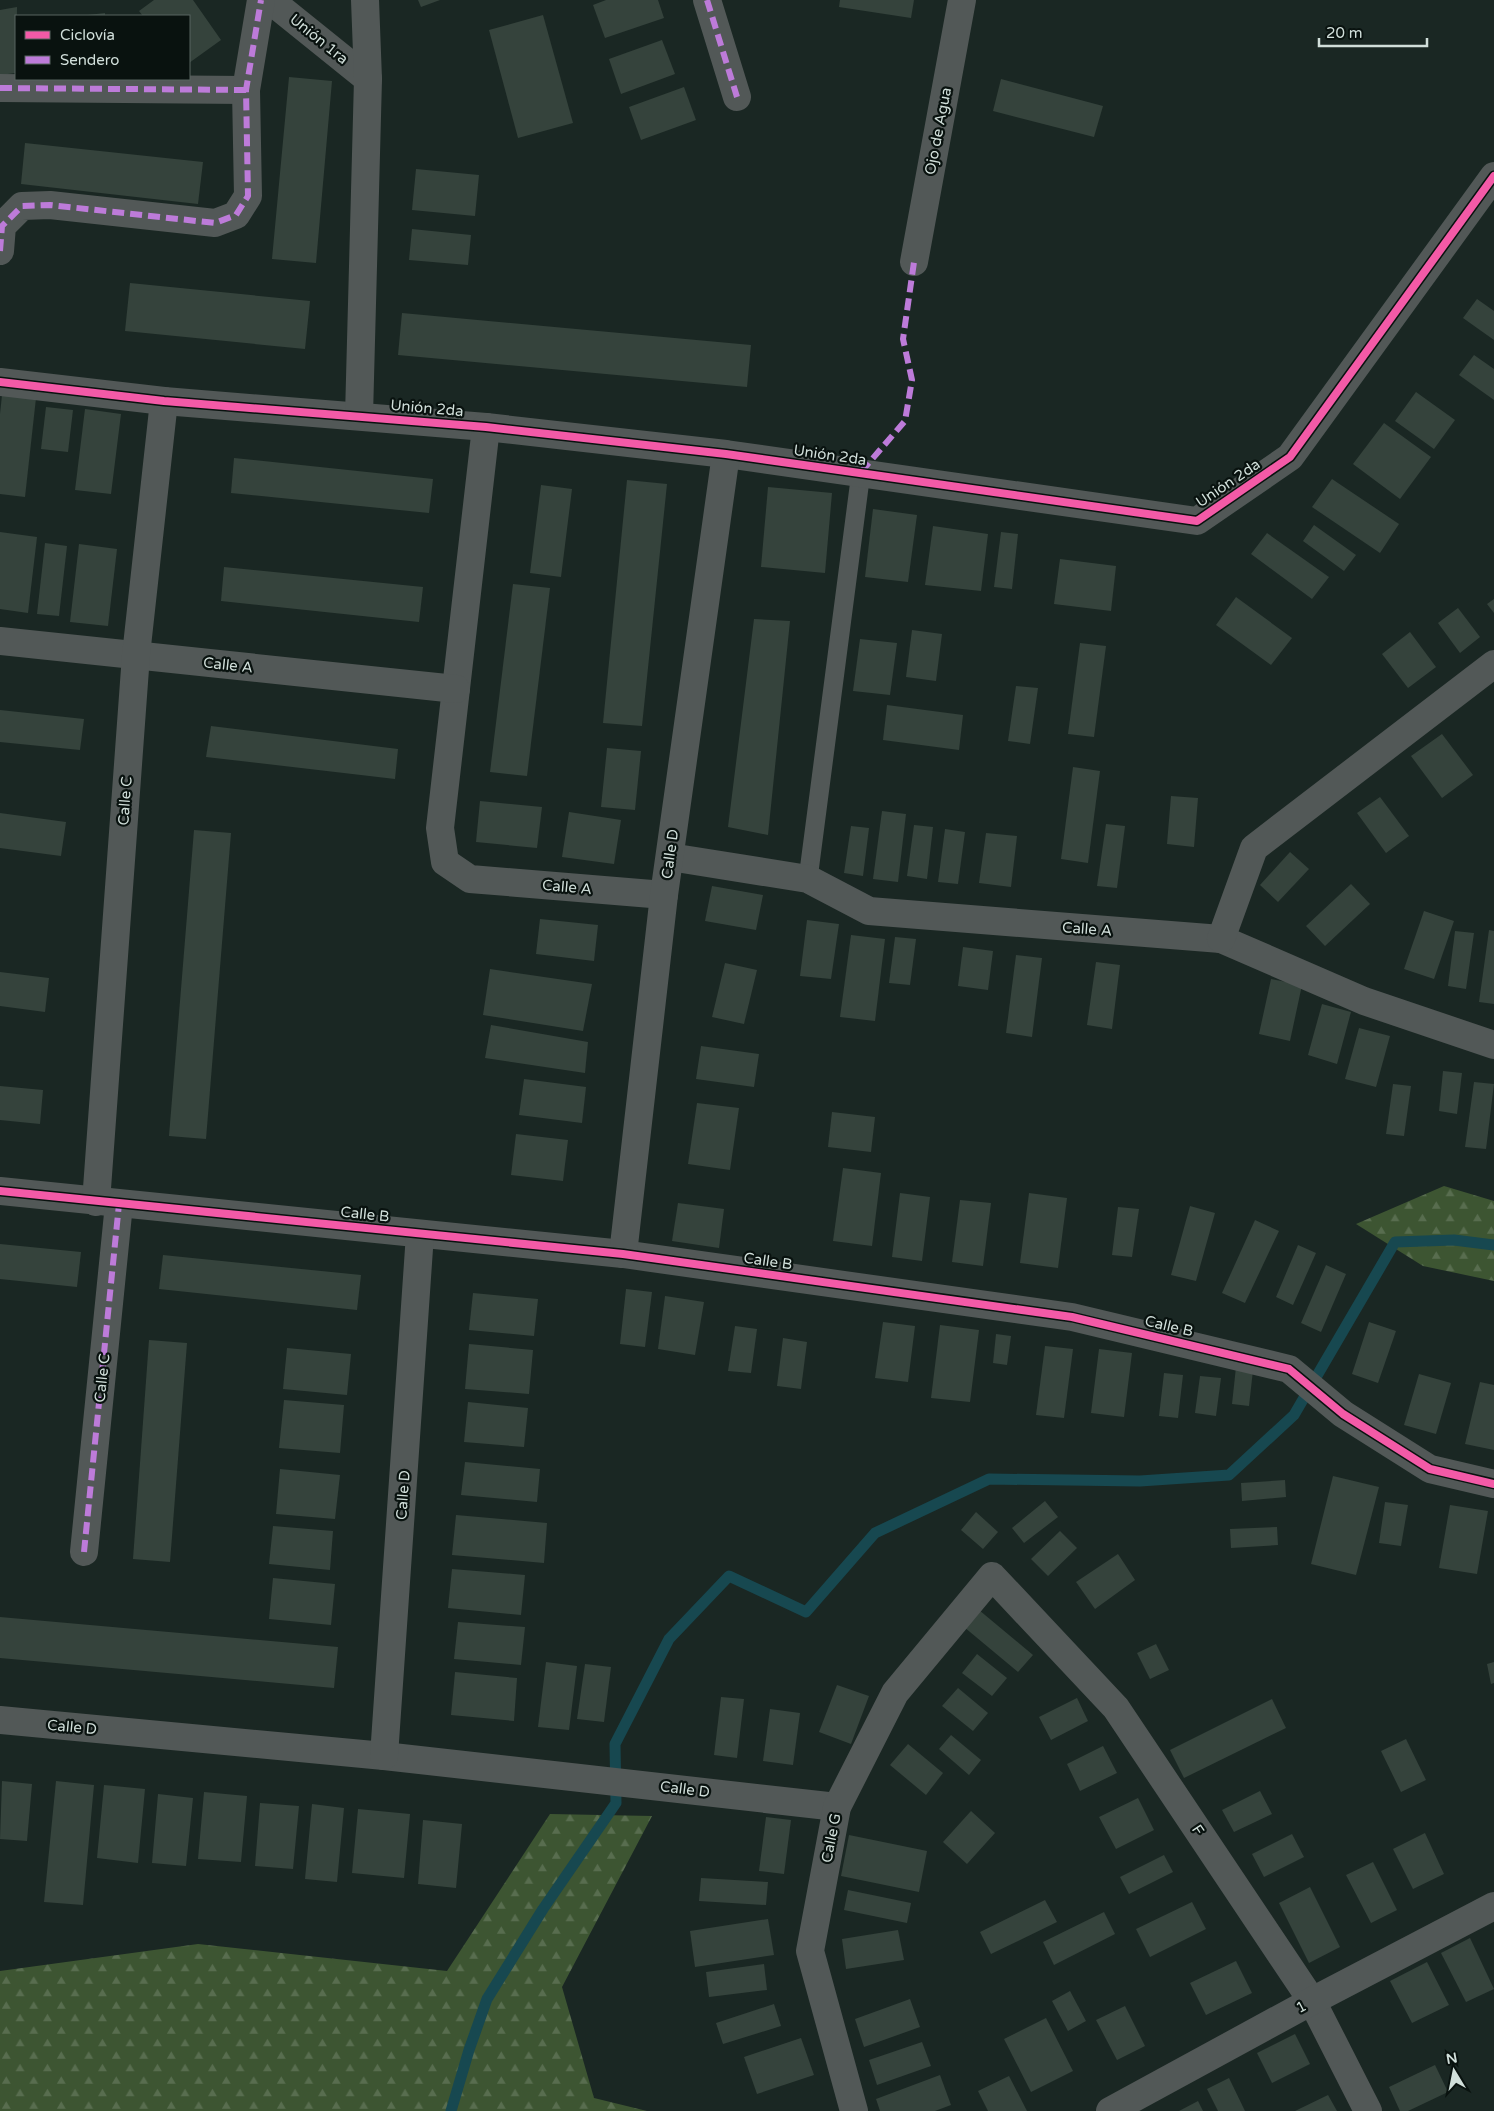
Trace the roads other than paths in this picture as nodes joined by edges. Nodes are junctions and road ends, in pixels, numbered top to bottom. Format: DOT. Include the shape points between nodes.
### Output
graph roads {
  1 [pos="261,0"];
  2 [pos="270,0"];
  3 [pos="365,0"];
  4 [pos="707,0"];
  5 [pos="962,0"];
  6 [pos="368,79"];
  7 [pos="0,88"];
  8 [pos="246,90"];
  9 [pos="737,97"];
  10 [pos="1494,176"];
  11 [pos="0,252"];
  12 [pos="914,262"];
  13 [pos="0,382"];
  14 [pos="164,401"];
  15 [pos="359,416"];
  16 [pos="486,427"];
  17 [pos="726,454"];
  18 [pos="861,472"];
  19 [pos="0,641"];
  20 [pos="136,656"];
  21 [pos="1494,664"];
  22 [pos="456,689"];
  23 [pos="670,857"];
  24 [pos="808,879"];
  25 [pos="664,895"];
  26 [pos="1222,939"];
  27 [pos="1494,1045"];
  28 [pos="0,1191"];
  29 [pos="108,1203"];
  30 [pos="420,1234"];
  31 [pos="623,1254"];
  32 [pos="1494,1484"];
  33 [pos="84,1552"];
  34 [pos="992,1576"];
  35 [pos="0,1720"];
  36 [pos="384,1756"];
  37 [pos="836,1807"];
  38 [pos="1494,1906"];
  39 [pos="1312,2001"];
  40 [pos="854,2111"];
  41 [pos="1110,2111"];
  42 [pos="1368,2111"];
  1 -- 8 [label="street"];
  2 -- 6 [label="street, Unión 1ra"];
  3 -- 6 [label="street"];
  4 -- 9 [label="street"];
  5 -- 12 [label="street, Ojo de Agua"];
  6 -- 15 [label="street"];
  7 -- 8 [label="street"];
  8 -- 11 [label="street" via="248,196 236,215 215,223 50,205 22,206 2,226"];
  10 -- 18 [label="street, Unión 2da" via="1290,457 1197,521"];
  13 -- 14 [label="street, Unión 2da"];
  14 -- 15 [label="street, Unión 2da"];
  14 -- 20 [label="street, Calle C"];
  15 -- 16 [label="street, Unión 2da"];
  16 -- 17 [label="street, Unión 2da"];
  16 -- 22 [label="street"];
  17 -- 18 [label="street, Unión 2da"];
  17 -- 23 [label="street, Calle D"];
  18 -- 24 [label="lane"];
  19 -- 20 [label="street, Calle A"];
  20 -- 22 [label="street, Calle A"];
  20 -- 29 [label="street, Calle C"];
  21 -- 26 [label="street" via="1254,848"];
  22 -- 25 [label="street, Calle A" via="440,828 444,862 470,879"];
  23 -- 24 [label="street, Calle A"];
  23 -- 25 [label="street, Calle D"];
  24 -- 26 [label="street, Calle A" via="869,912"];
  25 -- 31 [label="street, Calle D"];
  26 -- 27 [label="street, Calle A" via="1364,1001"];
  28 -- 29 [label="street, Calle B"];
  29 -- 30 [label="street, Calle B"];
  29 -- 33 [label="street, Calle C"];
  30 -- 31 [label="street, Calle B"];
  30 -- 36 [label="street, Calle D"];
  31 -- 32 [label="street, Calle B" via="1072,1318 1289,1369 1343,1414 1430,1469"];
  34 -- 37 [label="street, Calle G" via="895,1693"];
  34 -- 39 [label="street, F" via="1116,1708"];
  35 -- 36 [label="street, Calle D"];
  36 -- 37 [label="street, Calle D"];
  37 -- 40 [label="street, Calle G" via="810,1951"];
  38 -- 39 [label="street, 1"];
  39 -- 41 [label="street, 1"];
  39 -- 42 [label="street, F"];
}
